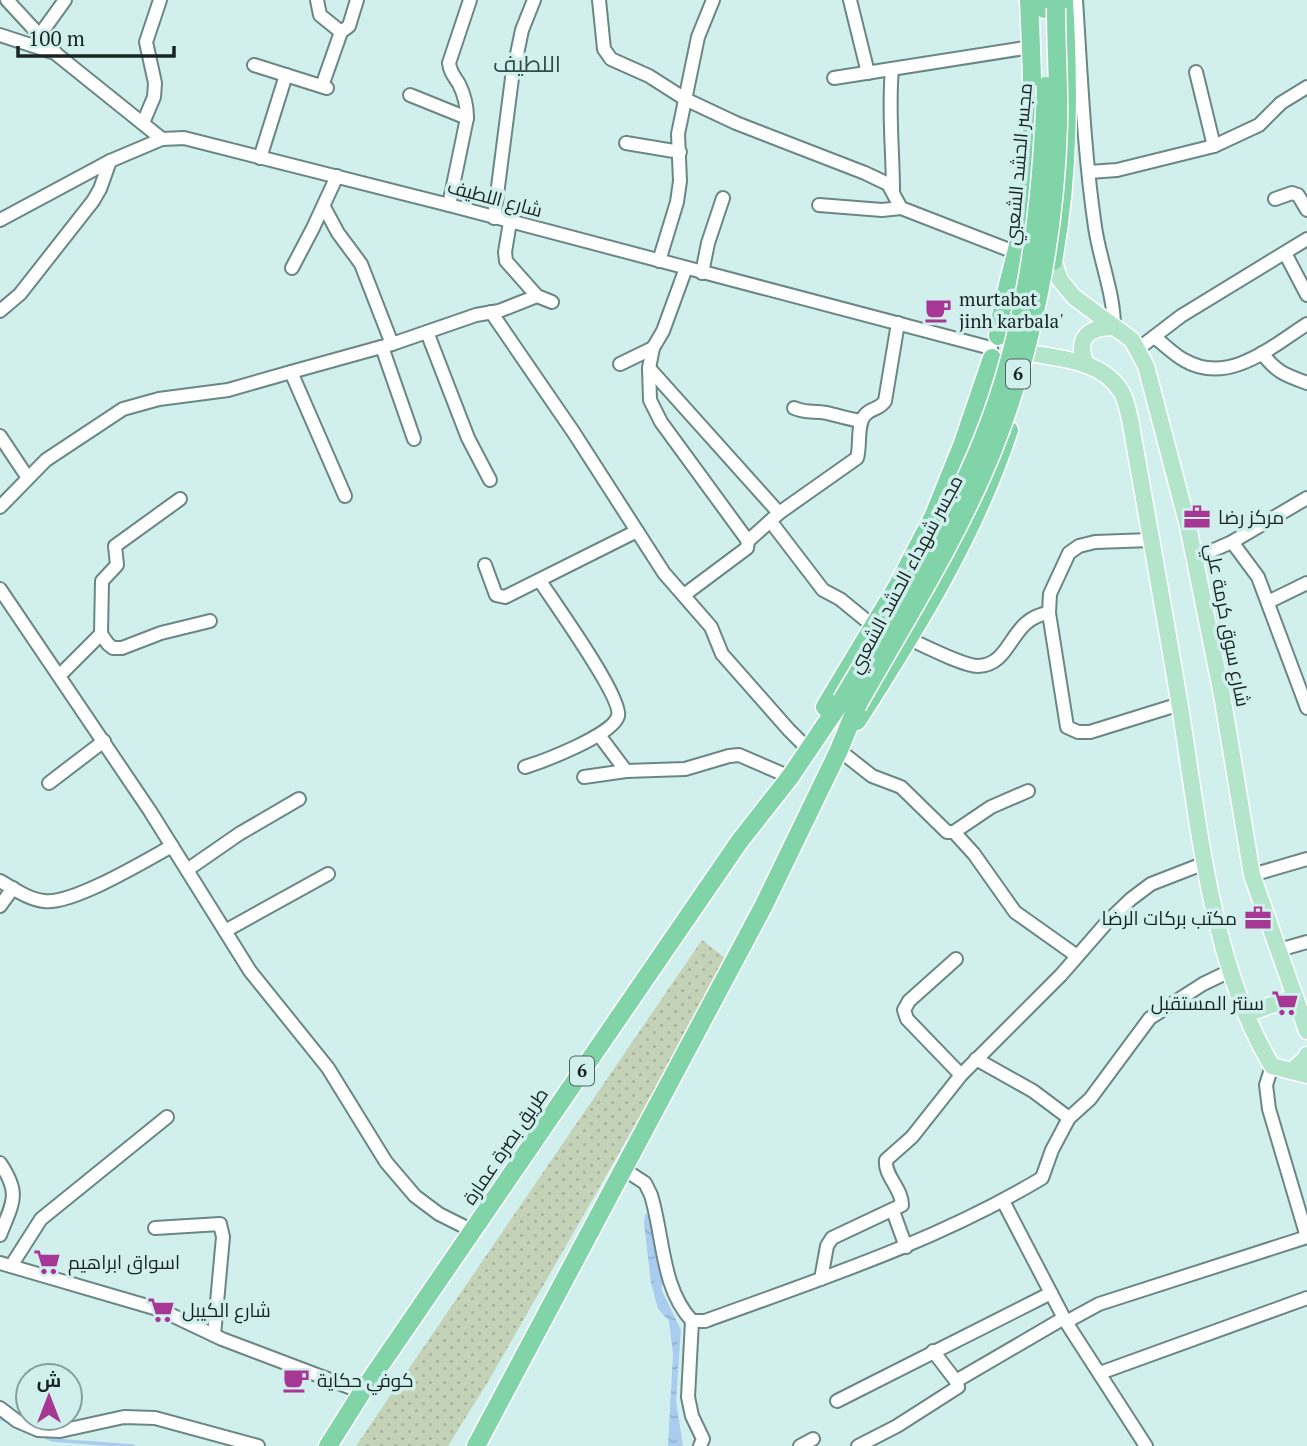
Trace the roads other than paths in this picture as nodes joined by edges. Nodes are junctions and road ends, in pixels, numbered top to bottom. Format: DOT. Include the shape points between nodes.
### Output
graph roads {
  1 [pos="7,0"];
  2 [pos="65,0"];
  3 [pos="160,0"];
  4 [pos="317,0"];
  5 [pos="357,0"];
  6 [pos="470,0"];
  7 [pos="534,0"];
  8 [pos="599,0"];
  9 [pos="713,0"];
  10 [pos="850,0"];
  11 [pos="1076,0"];
  12 [pos="1049,3"];
  13 [pos="341,32"];
  14 [pos="0,35"];
  15 [pos="40,36"];
  16 [pos="1031,47"];
  17 [pos="55,52"];
  18 [pos="254,65"];
  19 [pos="892,69"];
  20 [pos="1196,72"];
  21 [pos="868,73"];
  22 [pos="286,75"];
  23 [pos="834,78"];
  24 [pos="1307,87"];
  25 [pos="410,94"];
  26 [pos="685,99"];
  27 [pos="467,118"];
  28 [pos="143,124"];
  29 [pos="162,139"];
  30 [pos="626,144"];
  31 [pos="1214,146"];
  32 [pos="680,152"];
  33 [pos="260,158"];
  34 [pos="110,162"];
  35 [pos="1089,172"];
  36 [pos="337,176"];
  37 [pos="893,192"];
  38 [pos="723,198"];
  39 [pos="1275,199"];
  40 [pos="449,205"];
  41 [pos="819,205"];
  42 [pos="324,207"];
  43 [pos="901,208"];
  44 [pos="1307,210"];
  45 [pos="494,218"];
  46 [pos="0,220"];
  47 [pos="510,222"];
  48 [pos="1307,239"];
  49 [pos="1017,253"];
  50 [pos="1284,253"];
  51 [pos="1053,260"];
  52 [pos="659,261"];
  53 [pos="292,268"];
  54 [pos="686,268"];
  55 [pos="702,272"];
  56 [pos="1012,273"];
  57 [pos="1048,281"];
  58 [pos="1307,295"];
  59 [pos="537,296"];
  60 [pos="552,302"];
  61 [pos="0,311"];
  62 [pos="491,312"];
  63 [pos="898,323"];
  64 [pos="1307,324"];
  65 [pos="1114,327"];
  66 [pos="427,332"];
  67 [pos="1154,337"];
  68 [pos="387,346"];
  69 [pos="994,347"];
  70 [pos="653,348"];
  71 [pos="1138,349"];
  72 [pos="1262,353"];
  73 [pos="1028,355"];
  74 [pos="620,364"];
  75 [pos="1086,365"];
  76 [pos="649,368"];
  77 [pos="291,372"];
  78 [pos="1307,383"];
  79 [pos="794,408"];
  80 [pos="861,421"];
  81 [pos="0,436"];
  82 [pos="414,439"];
  83 [pos="28,478"];
  84 [pos="490,480"];
  85 [pos="345,496"];
  86 [pos="1307,498"];
  87 [pos="180,499"];
  88 [pos="0,507"];
  89 [pos="775,517"];
  90 [pos="637,531"];
  91 [pos="1151,540"];
  92 [pos="748,541"];
  93 [pos="1232,542"];
  94 [pos="1193,559"];
  95 [pos="485,565"];
  96 [pos="540,581"];
  97 [pos="1307,583"];
  98 [pos="1,592"];
  99 [pos="684,595"];
  100 [pos="1268,602"];
  101 [pos="1049,613"];
  102 [pos="210,621"];
  103 [pos="873,626"];
  104 [pos="101,634"];
  105 [pos="907,638"];
  106 [pos="60,675"];
  107 [pos="849,703"];
  108 [pos="1180,704"];
  109 [pos="1307,708"];
  110 [pos="599,735"];
  111 [pos="104,741"];
  112 [pos="808,749"];
  113 [pos="839,750"];
  114 [pos="525,767"];
  115 [pos="626,771"];
  116 [pos="584,777"];
  117 [pos="790,777"];
  118 [pos="49,783"];
  119 [pos="1028,791"];
  120 [pos="299,799"];
  121 [pos="954,832"];
  122 [pos="172,846"];
  123 [pos="1307,859"];
  124 [pos="1205,863"];
  125 [pos="187,870"];
  126 [pos="328,874"];
  127 [pos="1252,875"];
  128 [pos="0,881"];
  129 [pos="13,888"];
  130 [pos="0,906"];
  131 [pos="225,932"];
  132 [pos="1307,942"];
  133 [pos="1279,950"];
  134 [pos="1077,956"];
  135 [pos="956,959"];
  136 [pos="1230,971"];
  137 [pos="1294,997"];
  138 [pos="1246,1014"];
  139 [pos="1307,1031"];
  140 [pos="1307,1055"];
  141 [pos="976,1059"];
  142 [pos="1272,1066"];
  143 [pos="1299,1073"];
  144 [pos="961,1075"];
  145 [pos="167,1117"];
  146 [pos="1069,1118"];
  147 [pos="0,1163"];
  148 [pos="625,1170"];
  149 [pos="1003,1201"];
  150 [pos="893,1211"];
  151 [pos="155,1228"];
  152 [pos="473,1231"];
  153 [pos="0,1234"];
  154 [pos="1307,1237"];
  155 [pos="906,1247"];
  156 [pos="6,1264"];
  157 [pos="821,1279"];
  158 [pos="1051,1293"];
  159 [pos="1307,1298"];
  160 [pos="1065,1320"];
  161 [pos="692,1321"];
  162 [pos="214,1335"];
  163 [pos="933,1351"];
  164 [pos="1100,1373"];
  165 [pos="956,1381"];
  166 [pos="362,1392"];
  167 [pos="838,1401"];
  168 [pos="0,1408"];
  169 [pos="813,1439"];
  170 [pos="258,1446"];
  171 [pos="328,1446"];
  172 [pos="476,1446"];
  173 [pos="700,1446"];
  174 [pos="800,1446"];
  175 [pos="858,1446"];
  176 [pos="1146,1446"];
  1 -- 15 [label="street"];
  2 -- 15 [label="street"];
  3 -- 28 [label="street" via="146,42 155,83"];
  4 -- 13 [label="street" via="320,15"];
  5 -- 13 [label="street" via="349,26"];
  6 -- 27 [label="street" via="449,63 467,106"];
  7 -- 45 [label="street" via="512,78"];
  8 -- 26 [label="street" via="604,49 611,59"];
  9 -- 26 [label="street" via="698,37"];
  10 -- 21 [label="street"];
  11 -- 35 [label="street"];
  12 -- 16 [label="highway"];
  12 -- 51 [label="highway" via="1068,85 1063,196"];
  12 -- 107 [label="highway, مجسر شهداء الحشد الشعبي / 6, bridge" via="1058,124 1054,188 1024,352 1000,428 961,521"];
  13 -- 22 [label="street" via="324,87"];
  14 -- 17 [label="street"];
  15 -- 17 [label="street"];
  16 -- 19 [label="street"];
  16 -- 49 [label="highway" via="1030,178"];
  17 -- 28 [label="street"];
  18 -- 22 [label="street"];
  19 -- 21 [label="street"];
  19 -- 37 [label="street"];
  20 -- 31 [label="street"];
  21 -- 23 [label="street"];
  22 -- 33 [label="street"];
  24 -- 31 [label="street" via="1281,103 1259,125"];
  25 -- 27 [label="street"];
  26 -- 32 [label="street" via="678,134"];
  26 -- 37 [label="street" via="746,128 865,173 888,184"];
  27 -- 40 [label="street"];
  28 -- 29 [label="street"];
  29 -- 33 [label="street, شارع اللطيف" via="184,138"];
  29 -- 34 [label="street, شارع اللطيف"];
  30 -- 32 [label="street"];
  31 -- 35 [label="street" via="1117,170"];
  32 -- 52 [label="street" via="677,202"];
  33 -- 36 [label="street, شارع اللطيف"];
  34 -- 46 [label="street, شارع اللطيف"];
  34 -- 61 [label="street" via="93,201 20,294"];
  35 -- 65 [label="street"];
  36 -- 40 [label="street, شارع اللطيف"];
  36 -- 42 [label="street"];
  37 -- 43 [label="street"];
  38 -- 55 [label="street"];
  39 -- 44 [label="street" via="1298,195"];
  40 -- 45 [label="street, شارع اللطيف"];
  41 -- 43 [label="street"];
  42 -- 53 [label="street"];
  42 -- 68 [label="street" via="361,264"];
  43 -- 49 [label="street"];
  45 -- 47 [label="street, شارع اللطيف"];
  47 -- 52 [label="street, شارع اللطيف"];
  47 -- 59 [label="street" via="506,261"];
  48 -- 50 [label="street"];
  49 -- 56 [label="highway"];
  50 -- 58 [label="street"];
  50 -- 67 [label="street"];
  51 -- 57 [label="highway"];
  51 -- 65 [label="main road, شارع سوق كرمة علي" via="1060,280 1074,297"];
  52 -- 54 [label="street, شارع اللطيف"];
  54 -- 55 [label="street, شارع اللطيف"];
  54 -- 70 [label="street"];
  55 -- 63 [label="street, شارع اللطيف"];
  56 -- 57 [label="highway" via="1024,288 1038,289"];
  56 -- 69 [label="highway"];
  57 -- 73 [label="highway"];
  59 -- 60 [label="street"];
  59 -- 62 [label="street"];
  62 -- 66 [label="street"];
  62 -- 90 [label="street"];
  63 -- 69 [label="street, شارع اللطيف"];
  63 -- 80 [label="street" via="885,401"];
  64 -- 72 [label="street"];
  65 -- 71 [label="main road, شارع سوق كرمة علي"];
  65 -- 75 [label="main road" via="1098,327 1087,334 1082,344"];
  66 -- 68 [label="street"];
  66 -- 84 [label="street" via="468,438"];
  67 -- 71 [label="street"];
  67 -- 72 [label="street" via="1186,361 1219,370"];
  68 -- 77 [label="street"];
  68 -- 82 [label="street"];
  69 -- 73 [label="main road" via="1004,333 1020,334"];
  69 -- 73 [label="main road" via="1002,369 1017,370"];
  69 -- 103 [label="highway" via="934,515"];
  70 -- 74 [label="street"];
  70 -- 76 [label="street"];
  71 -- 94 [label="main road, شارع سوق كرمة علي" via="1164,428"];
  72 -- 78 [label="street" via="1273,368"];
  73 -- 75 [label="main road"];
  73 -- 105 [label="highway" via="997,467 946,574"];
  75 -- 91 [label="main road" via="1106,373 1123,393"];
  76 -- 89 [label="street"];
  76 -- 92 [label="street" via="650,400 661,422"];
  77 -- 83 [label="street" via="228,390 159,399 123,410 46,460"];
  77 -- 85 [label="street"];
  79 -- 80 [label="street"];
  80 -- 89 [label="street" via="857,458"];
  81 -- 83 [label="street"];
  83 -- 88 [label="street"];
  86 -- 93 [label="street"];
  87 -- 104 [label="street" via="115,545 117,565 102,581"];
  89 -- 92 [label="street"];
  89 -- 103 [label="street" via="823,590"];
  90 -- 96 [label="street"];
  90 -- 99 [label="street"];
  91 -- 101 [label="street" via="1095,542 1069,553 1050,594"];
  91 -- 108 [label="main road"];
  92 -- 99 [label="street" via="747,548"];
  93 -- 94 [label="street"];
  93 -- 100 [label="street" via="1258,578"];
  94 -- 127 [label="main road, شارع سوق كرمة علي" via="1222,695"];
  95 -- 96 [label="street" via="500,597"];
  96 -- 110 [label="street" via="618,707 615,722"];
  97 -- 100 [label="street"];
  98 -- 106 [label="street"];
  99 -- 112 [label="street" via="711,627 722,654"];
  100 -- 109 [label="street"];
  101 -- 105 [label="street" via="1026,621 1002,654 978,666"];
  101 -- 108 [label="street" via="1067,727 1090,732"];
  102 -- 104 [label="street" via="122,648 108,645"];
  103 -- 112 [label="highway" via="811,730"];
  104 -- 106 [label="street"];
  105 -- 113 [label="highway"];
  106 -- 111 [label="street"];
  107 -- 112 [label="highway, طريق بصرة عمارة / 6"];
  107 -- 113 [label="highway, 6"];
  108 -- 124 [label="main road"];
  110 -- 114 [label="street"];
  110 -- 115 [label="street"];
  111 -- 118 [label="street"];
  111 -- 122 [label="street"];
  112 -- 117 [label="highway, طريق بصرة عمارة / 6"];
  113 -- 121 [label="street" via="872,776 901,787 942,828"];
  113 -- 148 [label="highway, 6" via="764,905"];
  115 -- 116 [label="street"];
  115 -- 117 [label="street" via="685,769 739,755"];
  117 -- 152 [label="highway, طريق بصرة عمارة / 6" via="739,842"];
  119 -- 121 [label="street" via="991,807"];
  120 -- 125 [label="street"];
  121 -- 134 [label="street" via="1015,912"];
  122 -- 125 [label="street"];
  122 -- 129 [label="street" via="58,900 46,902"];
  123 -- 127 [label="street"];
  124 -- 134 [label="street" via="1151,884"];
  124 -- 136 [label="main road"];
  125 -- 131 [label="street"];
  126 -- 131 [label="street"];
  127 -- 133 [label="main road, شارع سوق كرمة علي"];
  128 -- 129 [label="street"];
  129 -- 130 [label="street"];
  131 -- 152 [label="street" via="250,971 328,1068 386,1163 415,1196"];
  132 -- 133 [label="street"];
  133 -- 137 [label="main road, شارع سوق كرمة علي"];
  134 -- 141 [label="street"];
  135 -- 144 [label="street" via="904,1010 907,1019"];
  136 -- 138 [label="main road"];
  136 -- 146 [label="street" via="1150,1018 1090,1100"];
  137 -- 138 [label="main road"];
  137 -- 139 [label="main road, شارع سوق كرمة علي"];
  138 -- 142 [label="main road"];
  140 -- 143 [label="main road"];
  141 -- 144 [label="street"];
  141 -- 146 [label="street" via="1033,1091"];
  142 -- 143 [label="main road"];
  142 -- 154 [label="street" via="1266,1085 1269,1109"];
  144 -- 150 [label="street" via="912,1137 886,1160 902,1196 902,1205"];
  145 -- 156 [label="street" via="41,1219"];
  146 -- 149 [label="street" via="1042,1178"];
  147 -- 153 [label="street" via="14,1190"];
  148 -- 161 [label="street" via="645,1183 651,1195 670,1285"];
  148 -- 172 [label="highway, 6"];
  149 -- 155 [label="street"];
  149 -- 158 [label="street"];
  150 -- 155 [label="street"];
  150 -- 157 [label="street" via="832,1238"];
  151 -- 162 [label="street" via="220,1224 223,1237"];
  152 -- 166 [label="highway, طريق بصرة عمارة / 6"];
  154 -- 160 [label="street" via="1099,1304"];
  155 -- 157 [label="street"];
  156 -- 162 [label="street" via="136,1301"];
  157 -- 161 [label="street" via="705,1321"];
  158 -- 160 [label="street"];
  158 -- 163 [label="street"];
  159 -- 164 [label="street"];
  160 -- 164 [label="street"];
  160 -- 165 [label="street"];
  161 -- 173 [label="street" via="688,1397 703,1439"];
  162 -- 166 [label="street"];
  163 -- 165 [label="street"];
  163 -- 167 [label="street"];
  164 -- 176 [label="street"];
  165 -- 175 [label="street" via="956,1390"];
  166 -- 171 [label="highway, طريق بصرة عمارة / 6"];
  168 -- 170 [label="street" via="38,1430 60,1431 124,1417 155,1418"];
  169 -- 174 [label="street"];
}
